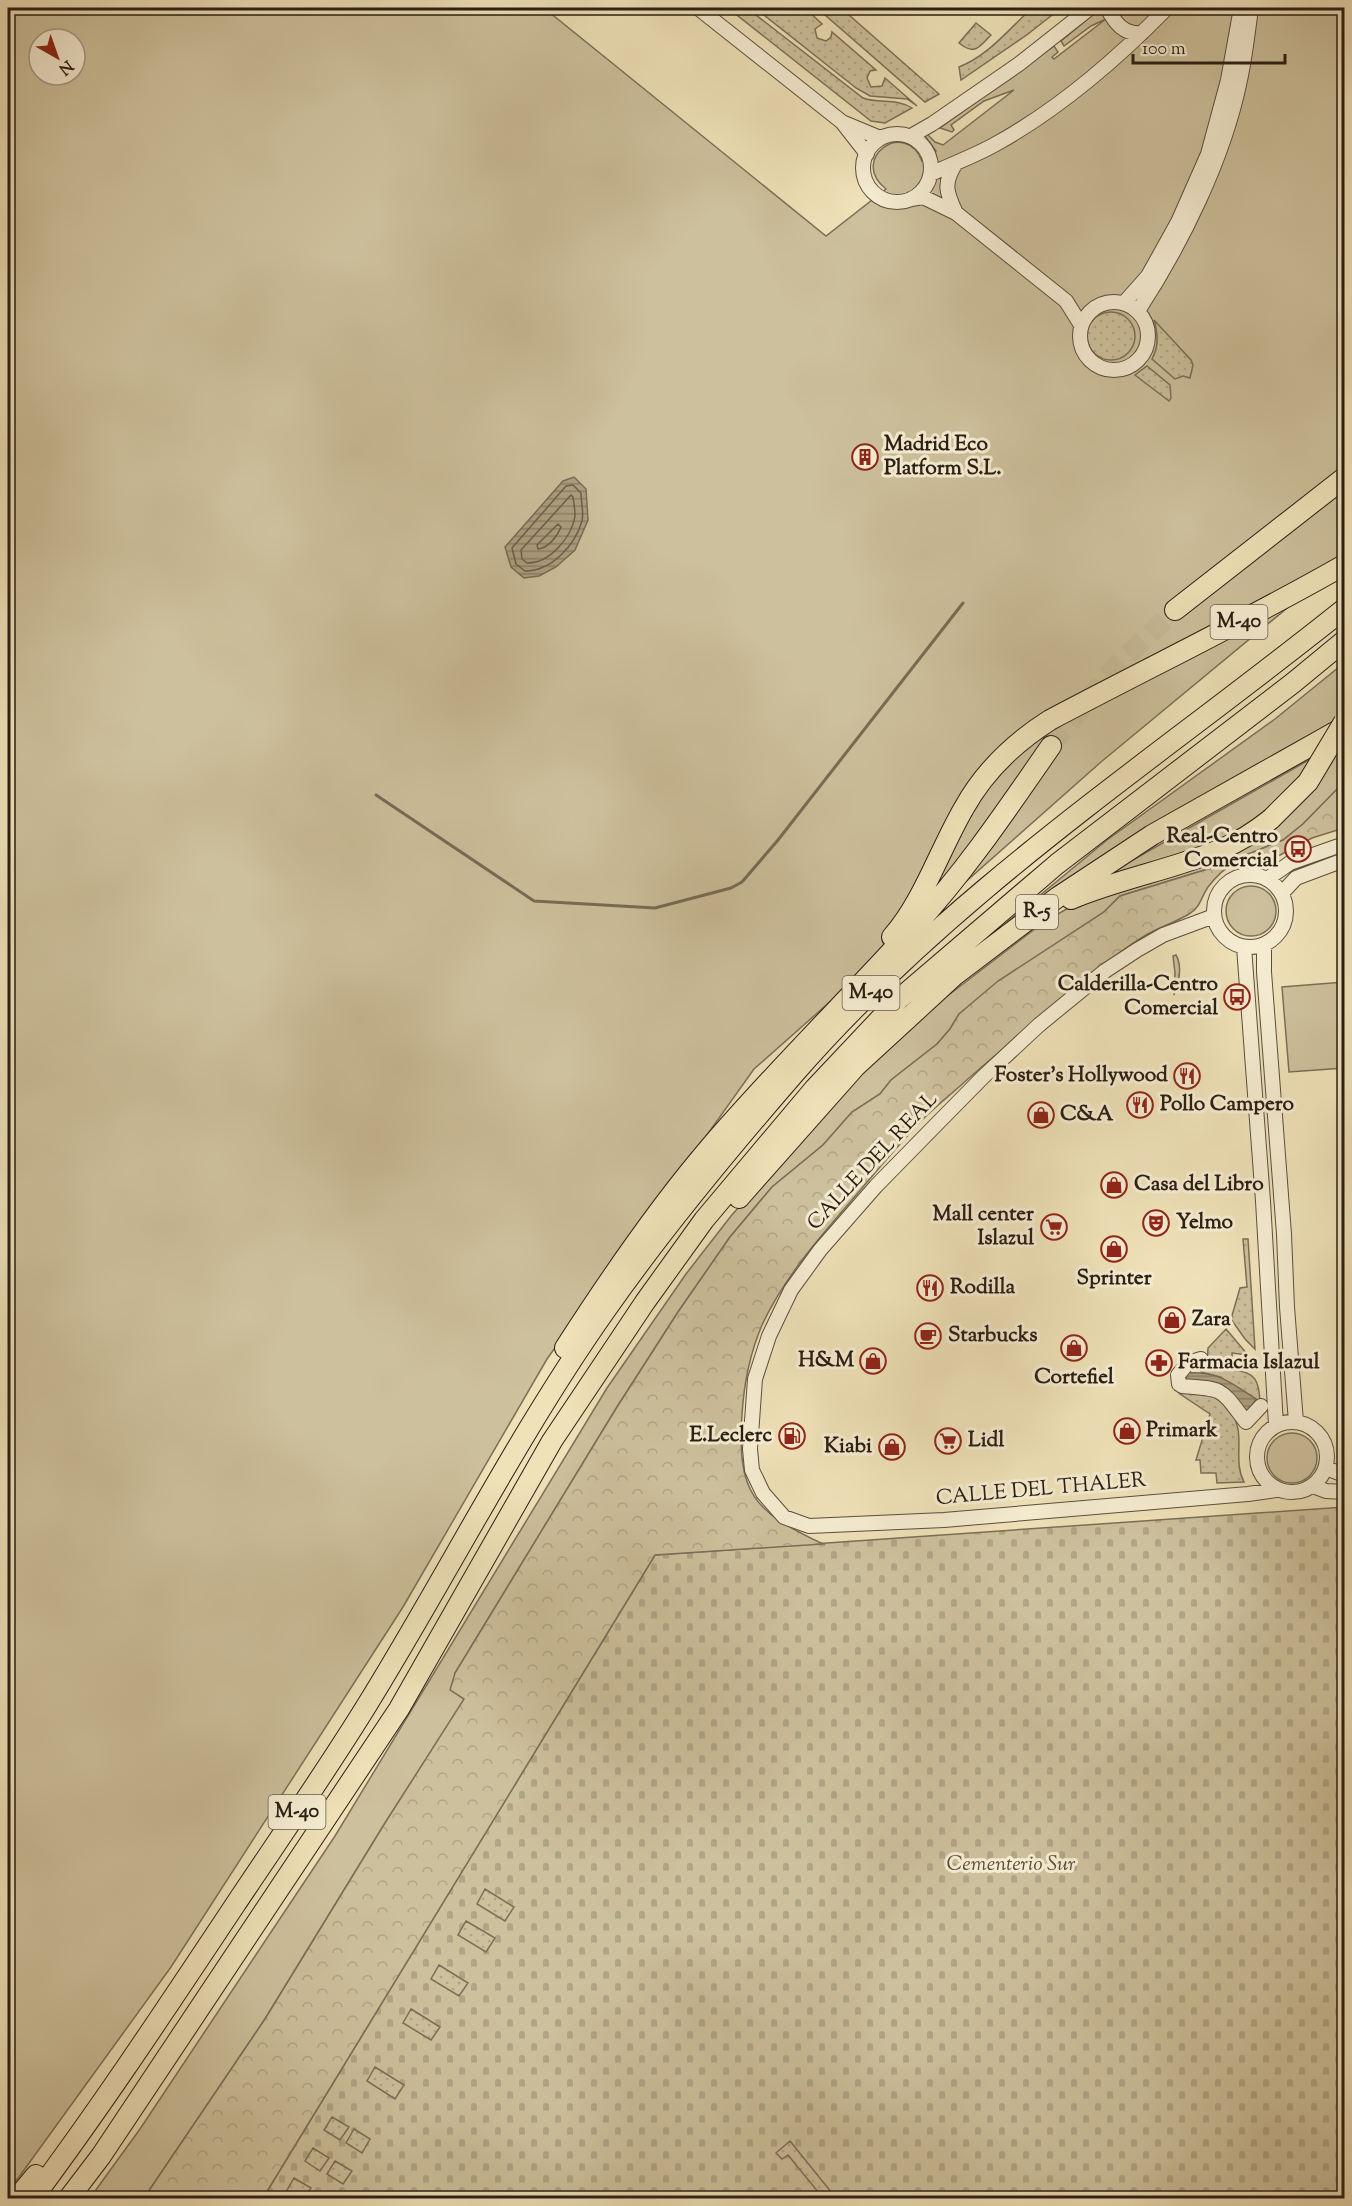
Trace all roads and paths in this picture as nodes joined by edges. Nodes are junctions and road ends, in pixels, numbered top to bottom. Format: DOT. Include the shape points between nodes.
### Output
graph roads {
  1 [pos="698,8"];
  2 [pos="1090,8"];
  3 [pos="1107,8"];
  4 [pos="1167,8"];
  5 [pos="1241,8"];
  6 [pos="1251,8"];
  7 [pos="1143,33"];
  8 [pos="842,122"];
  9 [pos="911,136"];
  10 [pos="880,138"];
  11 [pos="867,154"];
  12 [pos="956,162"];
  13 [pos="930,177"];
  14 [pos="911,199"];
  15 [pos="956,213"];
  16 [pos="1066,301"];
  17 [pos="1124,303"];
  18 [pos="1095,308"];
  19 [pos="1138,311"];
  20 [pos="1081,325"];
  21 [pos="1344,478"];
  22 [pos="1344,565"];
  23 [pos="1344,609"];
  24 [pos="1175,610"];
  25 [pos="1344,641"];
  26 [pos="1344,722"];
  27 [pos="1344,727"];
  28 [pos="1051,746"];
  29 [pos="1344,844"];
  30 [pos="1344,860"];
  31 [pos="1267,879"];
  32 [pos="1282,893"];
  33 [pos="1214,916"];
  34 [pos="1264,945"];
  35 [pos="1244,947"];
  36 [pos="929,999"];
  37 [pos="710,1148"];
  38 [pos="1201,1359"];
  39 [pos="1261,1406"];
  40 [pos="1296,1422"];
  41 [pos="1276,1425"];
  42 [pos="1326,1468"];
  43 [pos="1344,1475"];
  44 [pos="501,1476"];
  45 [pos="1313,1486"];
  46 [pos="1276,1490"];
  47 [pos="1344,1492"];
  48 [pos="521,1499"];
  49 [pos="809,1526"];
  50 [pos="77,2139"];
  51 [pos="16,2199"];
  52 [pos="33,2199"];
  53 [pos="69,2199"];
  1 -- 8 [label="street"];
  2 -- 9 [label="street" via="1019,64"];
  3 -- 7 [label="street" via="1122,28 1134,34"];
  4 -- 7 [label="street"];
  5 -- 17 [label="street" via="1228,80 1208,154 1153,267"];
  6 -- 19 [label="street" via="1240,81 1216,157 1187,228"];
  7 -- 12 [label="street" via="1054,106 996,144"];
  8 -- 10 [label="street"];
  8 -- 11 [label="street"];
  9 -- 10 [label="street" via="890,134"];
  9 -- 13 [label="street" via="928,152"];
  10 -- 11 [label="street"];
  11 -- 14 [label="street" via="864,174 873,192 891,201"];
  12 -- 13 [label="street"];
  12 -- 15 [label="street" via="947,185"];
  13 -- 14 [label="street" via="922,191"];
  13 -- 15 [label="street"];
  14 -- 15 [label="street" via="923,197"];
  15 -- 16 [label="street"];
  16 -- 18 [label="street"];
  16 -- 20 [label="street"];
  17 -- 18 [label="street" via="1107,302"];
  17 -- 19 [label="street"];
  18 -- 20 [label="street"];
  19 -- 20 [label="street" via="1145,321 1147,343 1136,362 1125,368 1114,370 1093,363 1081,346"];
  21 -- 24 [label="highway"];
  22 -- 37 [label="highway, M-40" via="1050,720 999,759 964,808 924,887 895,933 759,1083 719,1131"];
  23 -- 44 [label="highway, M-40" via="1039,844 898,965 797,1070 682,1207 605,1311"];
  25 -- 48 [label="highway, M-40" via="1057,864 891,1007 815,1088 704,1220 552,1441"];
  26 -- 36 [label="highway, bridge" via="1308,782 1254,832 1226,848 1069,900 1021,929"];
  27 -- 36 [label="highway, R-5" via="1106,865 1010,932"];
  28 -- 37 [label="highway" via="915,926"];
  29 -- 31 [label="street" via="1290,862"];
  30 -- 32 [label="street" via="1296,878"];
  31 -- 32 [label="street"];
  31 -- 33 [label="street" via="1251,875 1230,882 1216,901"];
  32 -- 34 [label="street" via="1287,907 1285,923 1277,936"];
  33 -- 35 [label="street" via="1219,930"];
  33 -- 49 [label="street, CALLE DEL REAL" via="1162,935 1137,950 1105,971 1039,1026 876,1186 791,1290 754,1379 750,1449 752,1470 763,1492 784,1516"];
  34 -- 35 [label="street"];
  34 -- 40 [label="street"];
  35 -- 41 [label="street"];
  36 -- 48 [label="highway, M-40" via="855,1067 726,1214 628,1343"];
  37 -- 44 [label="highway, M-40" via="647,1226 547,1376 528,1408"];
  38 -- 39 [label="street" via="1188,1363 1178,1375 1179,1384 1213,1388 1225,1394 1246,1422"];
  40 -- 41 [label="street"];
  40 -- 42 [label="street" via="1312,1428 1323,1440 1328,1457"];
  41 -- 46 [label="street" via="1264,1435 1257,1449 1257,1465 1264,1480"];
  42 -- 43 [label="street"];
  42 -- 45 [label="street"];
  44 -- 50 [label="highway, M-40" via="355,1724"];
  45 -- 46 [label="street" via="1295,1493"];
  45 -- 47 [label="street"];
  46 -- 49 [label="street, CALLE DEL THALER" via="944,1520"];
  48 -- 53 [label="highway, M-40" via="399,1709"];
  50 -- 51 [label="highway" via="59,2145"];
  50 -- 52 [label="highway, M-40"];
}
